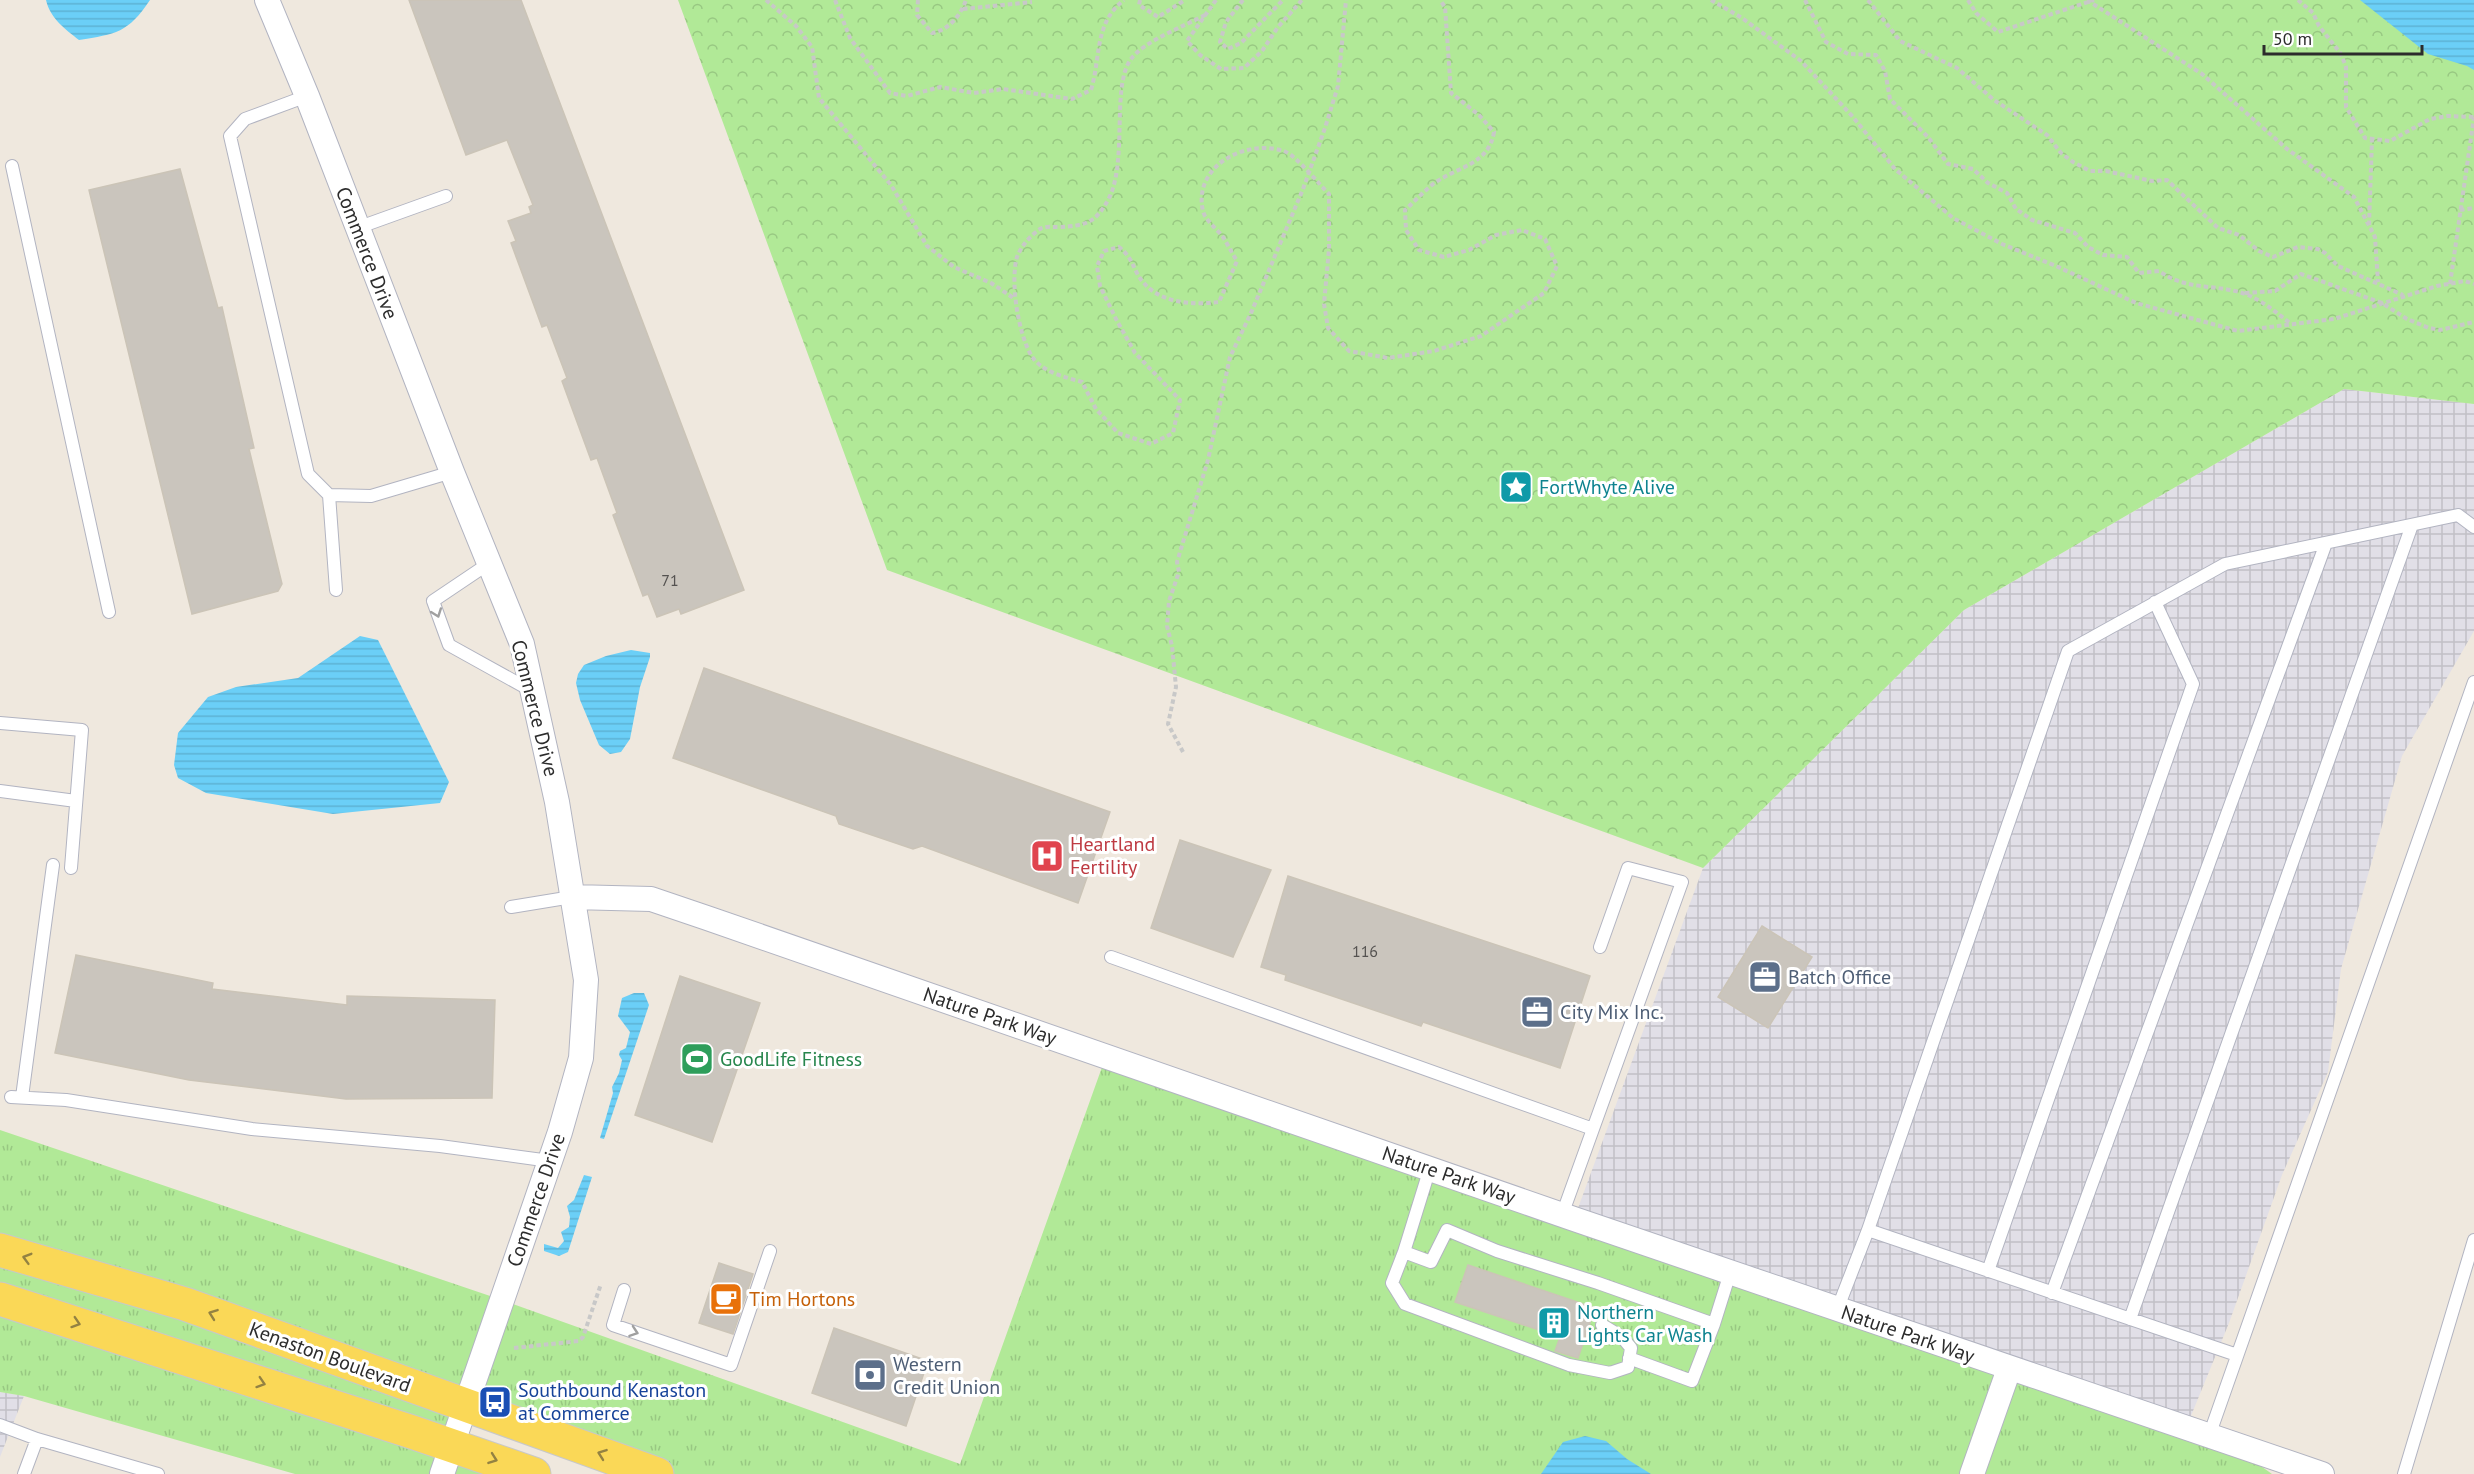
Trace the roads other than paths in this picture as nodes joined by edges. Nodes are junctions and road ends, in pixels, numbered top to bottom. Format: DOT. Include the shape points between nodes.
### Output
graph roads {
  1 [pos="267,0"];
  2 [pos="307,96"];
  3 [pos="12,165"];
  4 [pos="447,196"];
  5 [pos="357,228"];
  6 [pos="452,472"];
  7 [pos="329,495"];
  8 [pos="2412,525"];
  9 [pos="2474,527"];
  10 [pos="2326,543"];
  11 [pos="488,564"];
  12 [pos="336,590"];
  13 [pos="2155,602"];
  14 [pos="108,612"];
  15 [pos="2474,682"];
  16 [pos="534,692"];
  17 [pos="0,723"];
  18 [pos="0,791"];
  19 [pos="76,801"];
  20 [pos="54,865"];
  21 [pos="71,868"];
  22 [pos="572,897"];
  23 [pos="512,907"];
  24 [pos="1600,947"];
  25 [pos="1112,957"];
  26 [pos="1593,1129"];
  27 [pos="550,1161"];
  28 [pos="1430,1168"];
  29 [pos="1563,1215"];
  30 [pos="1868,1230"];
  31 [pos="2474,1240"];
  32 [pos="0,1250"];
  33 [pos="770,1251"];
  34 [pos="1404,1252"];
  35 [pos="1988,1271"];
  36 [pos="1730,1273"];
  37 [pos="624,1290"];
  38 [pos="2052,1293"];
  39 [pos="0,1299"];
  40 [pos="1837,1310"];
  41 [pos="2130,1319"];
  42 [pos="1714,1324"];
  43 [pos="1602,1325"];
  44 [pos="2237,1355"];
  45 [pos="1629,1358"];
  46 [pos="2009,1369"];
  47 [pos="466,1406"];
  48 [pos="0,1425"];
  49 [pos="2209,1436"];
  50 [pos="37,1439"];
  51 [pos="447,1460"];
  52 [pos="24,1474"];
  53 [pos="158,1474"];
  54 [pos="534,1474"];
  55 [pos="657,1474"];
  56 [pos="1972,1474"];
  57 [pos="2322,1474"];
  58 [pos="2404,1474"];
  1 -- 2 [label="street, Commerce Drive"];
  2 -- 5 [label="street, Commerce Drive"];
  2 -- 7 [label="lane" via="245,119 230,136 308,474"];
  3 -- 14 [label="lane"];
  4 -- 5 [label="lane"];
  5 -- 6 [label="street, Commerce Drive"];
  6 -- 7 [label="lane" via="371,496"];
  6 -- 11 [label="street, Commerce Drive"];
  7 -- 12 [label="lane"];
  8 -- 9 [label="lane" via="2458,515"];
  8 -- 10 [label="lane"];
  8 -- 41 [label="lane"];
  10 -- 13 [label="lane" via="2225,564"];
  10 -- 38 [label="lane"];
  11 -- 16 [label="street, Commerce Drive" via="522,644"];
  11 -- 16 [label="lane, one-way" via="433,601 449,645"];
  13 -- 30 [label="lane" via="2068,651"];
  13 -- 35 [label="lane" via="2193,684"];
  15 -- 44 [label="lane"];
  16 -- 22 [label="street, Commerce Drive"];
  17 -- 19 [label="lane" via="82,730"];
  18 -- 19 [label="lane"];
  19 -- 21 [label="lane"];
  20 -- 27 [label="lane" via="17,1097 66,1100 252,1129 440,1146"];
  22 -- 23 [label="lane"];
  22 -- 27 [label="street, Commerce Drive" via="586,980 581,1058"];
  22 -- 28 [label="street, Nature Park Way" via="651,899"];
  24 -- 26 [label="lane" via="1628,868 1682,882"];
  25 -- 26 [label="lane"];
  26 -- 29 [label="lane"];
  27 -- 47 [label="street, Commerce Drive"];
  28 -- 29 [label="street, Nature Park Way"];
  28 -- 34 [label="lane"];
  29 -- 36 [label="street, Nature Park Way"];
  30 -- 35 [label="lane"];
  30 -- 40 [label="lane"];
  31 -- 58 [label="lane"];
  47 -- 32 [label="main road, Kenaston Boulevard, one-way" via="185,1304"];
  37 -- 33 [label="lane, one-way" via="613,1325 730,1365"];
  34 -- 42 [label="lane" via="1431,1263 1447,1230 1497,1251"];
  34 -- 45 [label="lane" via="1392,1283 1405,1304 1569,1365 1610,1373 1628,1367"];
  35 -- 38 [label="lane"];
  36 -- 40 [label="street, Nature Park Way"];
  36 -- 42 [label="lane"];
  38 -- 41 [label="lane"];
  39 -- 51 [label="main road, one-way"];
  40 -- 46 [label="street, Nature Park Way"];
  41 -- 44 [label="lane"];
  42 -- 45 [label="lane" via="1692,1380"];
  43 -- 45 [label="lane" via="1622,1337 1631,1348"];
  44 -- 49 [label="lane"];
  46 -- 49 [label="street, Nature Park Way"];
  46 -- 56 [label="street"];
  47 -- 51 [label="street, Commerce Drive"];
  55 -- 47 [label="main road, Kenaston Boulevard, one-way"];
  48 -- 50 [label="lane"];
  49 -- 57 [label="street, Nature Park Way"];
  50 -- 52 [label="lane"];
  50 -- 53 [label="lane"];
  51 -- 54 [label="main road, one-way"];
}
